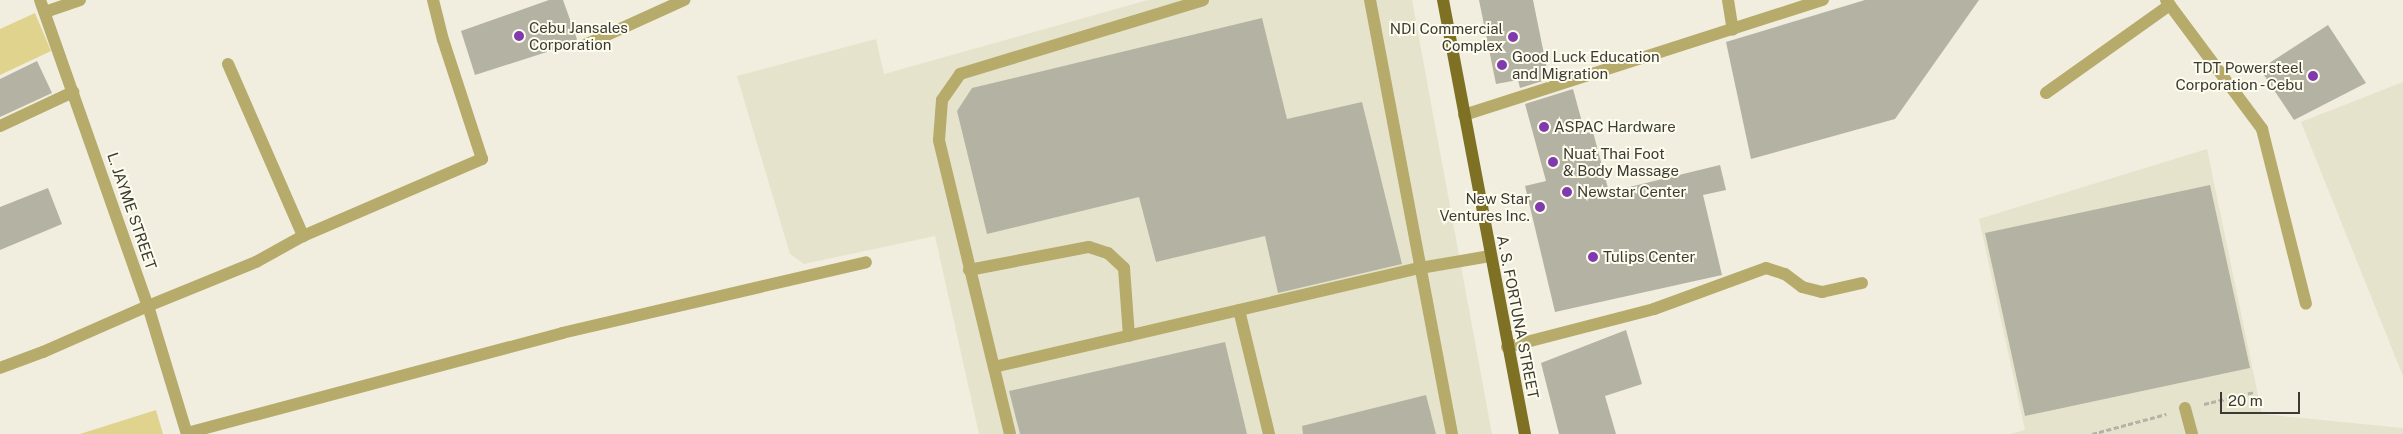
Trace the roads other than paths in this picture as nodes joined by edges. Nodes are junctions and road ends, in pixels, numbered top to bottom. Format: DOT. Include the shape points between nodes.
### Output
graph roads {
  1 [pos="40,0"];
  2 [pos="80,0"];
  3 [pos="433,0"];
  4 [pos="684,0"];
  5 [pos="1203,0"];
  6 [pos="1370,0"];
  7 [pos="1442,0"];
  8 [pos="1728,0"];
  9 [pos="1822,0"];
  10 [pos="2168,3"];
  11 [pos="45,12"];
  12 [pos="1733,30"];
  13 [pos="587,44"];
  14 [pos="228,64"];
  15 [pos="73,92"];
  16 [pos="2046,93"];
  17 [pos="1464,115"];
  18 [pos="0,126"];
  19 [pos="303,236"];
  20 [pos="1490,256"];
  21 [pos="866,262"];
  22 [pos="1420,268"];
  23 [pos="969,270"];
  24 [pos="1862,283"];
  25 [pos="2306,304"];
  26 [pos="148,306"];
  27 [pos="1239,310"];
  28 [pos="1129,336"];
  29 [pos="1507,348"];
  30 [pos="994,367"];
  31 [pos="0,368"];
  32 [pos="2186,408"];
  33 [pos="187,434"];
  34 [pos="1010,434"];
  35 [pos="1269,434"];
  36 [pos="1452,434"];
  37 [pos="1525,434"];
  38 [pos="2192,434"];
  1 -- 11 [label="street, L. JAYME STREET"];
  2 -- 11 [label="street"];
  3 -- 19 [label="street" via="482,159"];
  4 -- 13 [label="street"];
  5 -- 23 [label="street" via="960,74 942,100 939,140"];
  6 -- 22 [label="street"];
  7 -- 17 [label="main road, A. S. FORTUNA STREET"];
  8 -- 12 [label="street"];
  9 -- 12 [label="street"];
  10 -- 16 [label="street"];
  10 -- 25 [label="street" via="2262,129"];
  11 -- 15 [label="street, L. JAYME STREET"];
  12 -- 17 [label="street"];
  14 -- 19 [label="street"];
  15 -- 18 [label="street"];
  15 -- 26 [label="street, L. JAYME STREET"];
  17 -- 20 [label="main road, A. S. FORTUNA STREET"];
  19 -- 26 [label="street" via="256,262"];
  20 -- 22 [label="street"];
  20 -- 29 [label="main road, A. S. FORTUNA STREET"];
  21 -- 33 [label="street" via="562,333"];
  22 -- 27 [label="street"];
  22 -- 36 [label="street"];
  23 -- 28 [label="street" via="1089,247 1108,253 1124,268"];
  23 -- 30 [label="street"];
  24 -- 29 [label="street" via="1822,292 1802,287 1785,274 1766,268 1654,309"];
  26 -- 31 [label="street"];
  26 -- 33 [label="street, L. JAYME STREET"];
  27 -- 28 [label="street"];
  27 -- 35 [label="street"];
  28 -- 30 [label="street"];
  29 -- 37 [label="main road, A. S. FORTUNA STREET"];
  30 -- 34 [label="street"];
  32 -- 38 [label="street"];
}
